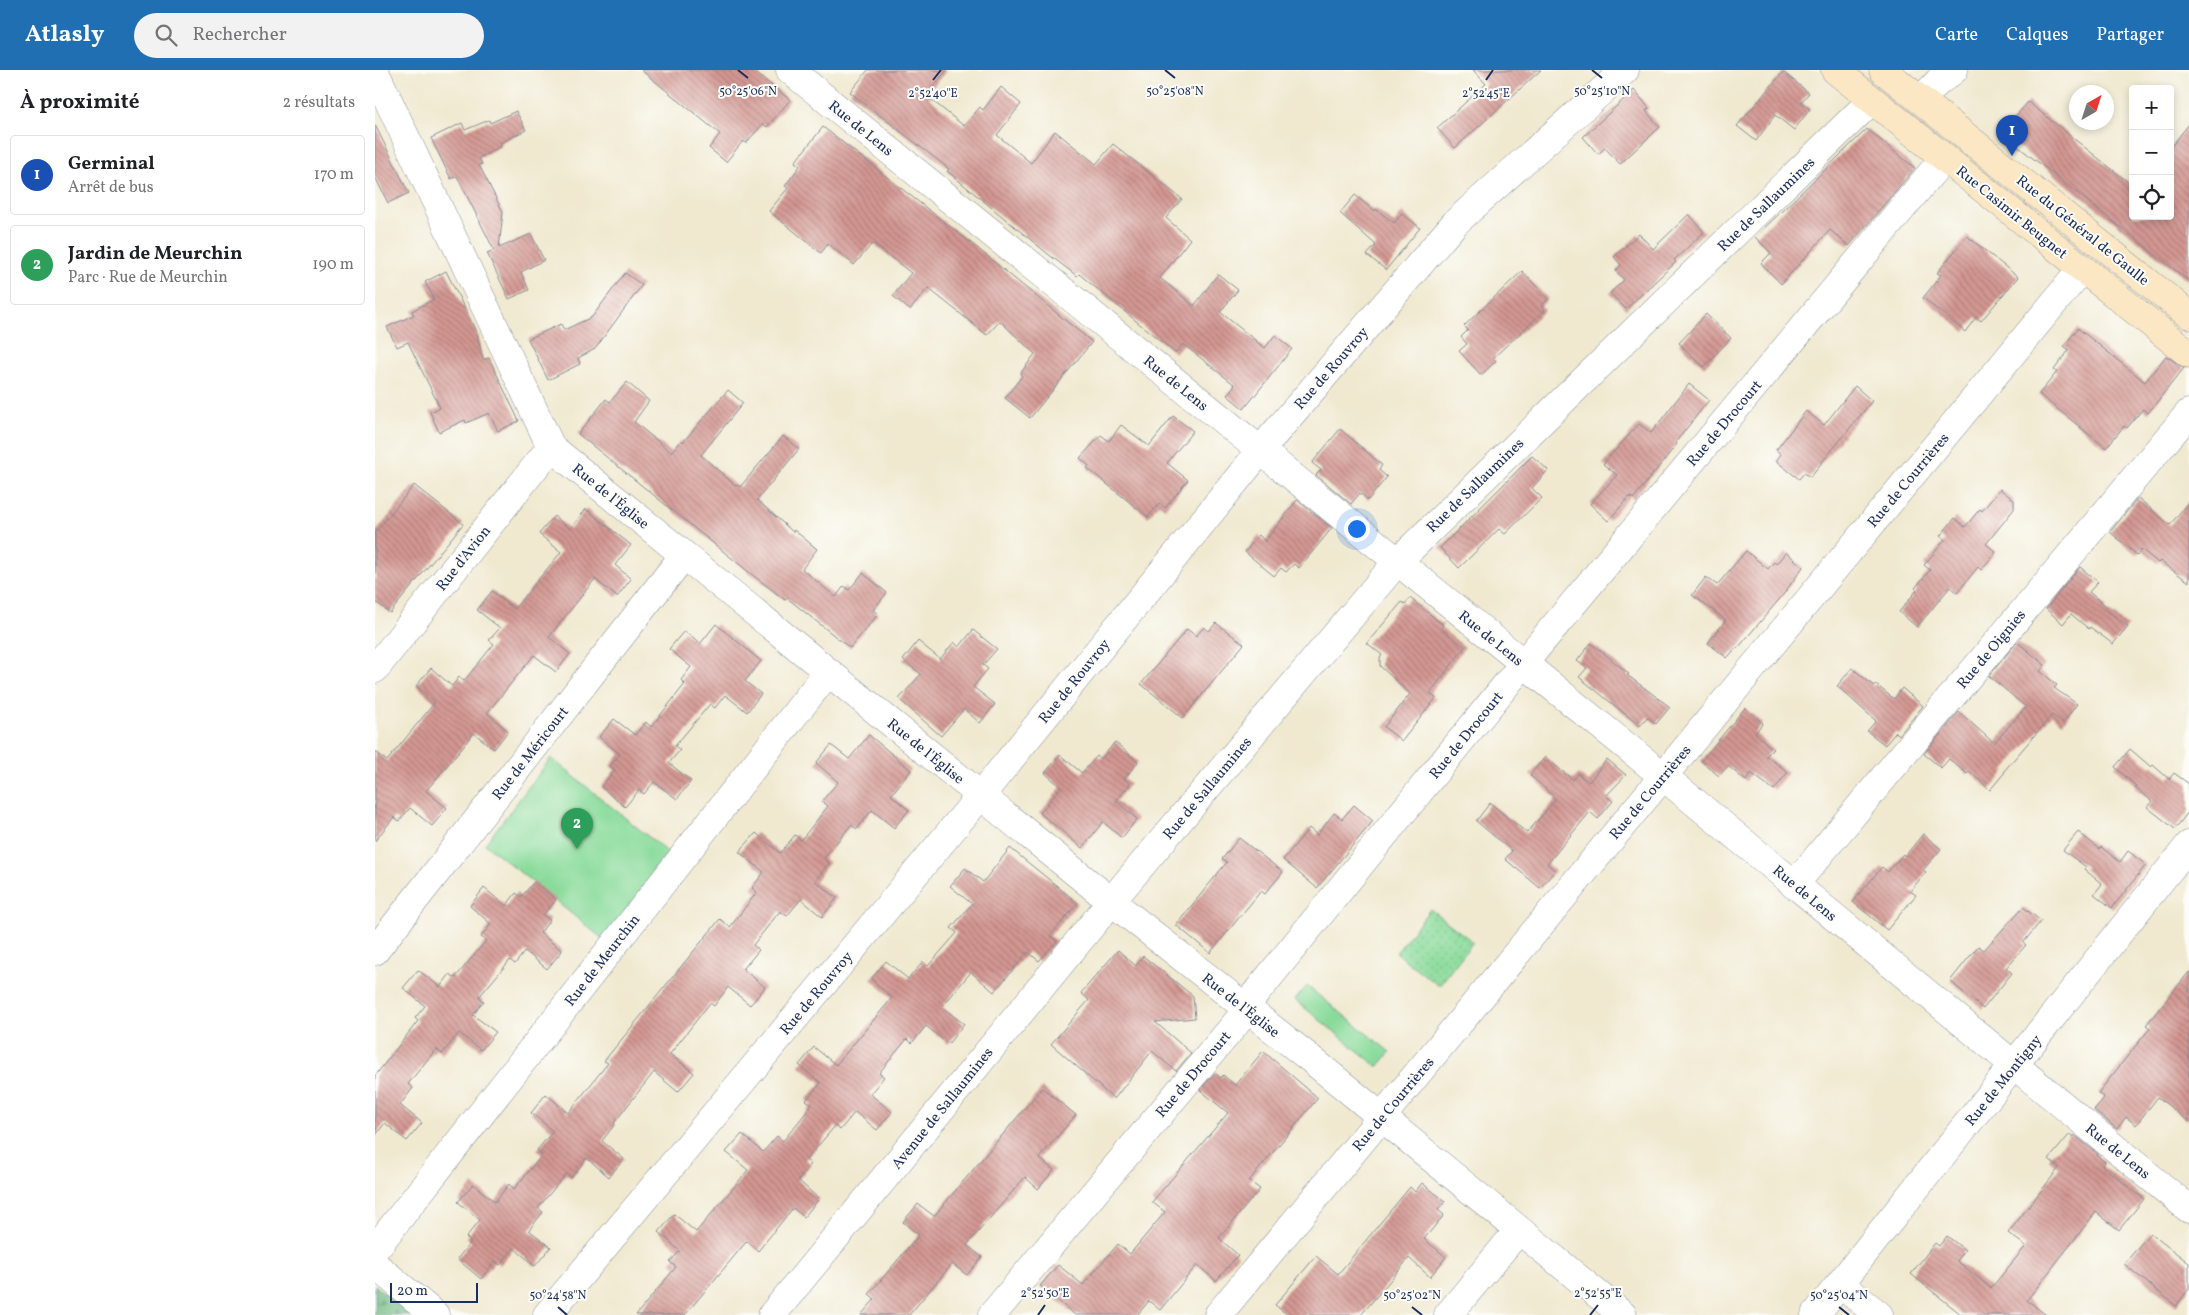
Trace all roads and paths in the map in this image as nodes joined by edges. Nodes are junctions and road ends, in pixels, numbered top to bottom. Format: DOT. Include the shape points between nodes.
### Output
graph roads {
  1 [pos="790,70"];
  2 [pos="1625,70"];
  3 [pos="1835,70"];
  4 [pos="1883,70"];
  5 [pos="1954,70"];
  6 [pos="375,72"];
  7 [pos="1872,100"];
  8 [pos="1921,100"];
  9 [pos="1944,158"];
  10 [pos="2082,269"];
  11 [pos="2189,315"];
  12 [pos="2189,354"];
  13 [pos="2189,413"];
  14 [pos="551,447"];
  15 [pos="1260,451"];
  16 [pos="684,555"];
  17 [pos="1397,562"];
  18 [pos="1523,664"];
  19 [pos="375,669"];
  20 [pos="828,672"];
  21 [pos="1663,776"];
  22 [pos="981,795"];
  23 [pos="2189,845"];
  24 [pos="1794,885"];
  25 [pos="1112,902"];
  26 [pos="375,951"];
  27 [pos="1248,1009"];
  28 [pos="2015,1066"];
  29 [pos="1382,1118"];
  30 [pos="2186,1199"];
  31 [pos="1518,1231"];
  32 [pos="375,1249"];
  33 [pos="375,1265"];
  34 [pos="1840,1284"];
  35 [pos="435,1315"];
  36 [pos="547,1315"];
  37 [pos="772,1315"];
  38 [pos="992,1315"];
  39 [pos="1218,1315"];
  40 [pos="1448,1315"];
  41 [pos="1623,1315"];
  42 [pos="1815,1315"];
  43 [pos="1879,1315"];
  1 -- 15 [label="street, Rue de Lens"];
  2 -- 15 [label="street, Rue de Rouvroy" via="1455,223"];
  3 -- 7 [label="main road, Rue Casimir Beugnet"];
  4 -- 8 [label="main road, Rue du Général de Gaulle"];
  5 -- 8 [label="street"];
  6 -- 14 [label="street, Rue de l'Église"];
  7 -- 9 [label="main road, Rue Casimir Beugnet"];
  7 -- 17 [label="street, Rue de Sallaumines"];
  8 -- 11 [label="main road, Rue du Général de Gaulle"];
  9 -- 10 [label="main road, Rue Casimir Beugnet"];
  9 -- 18 [label="street, Rue de Drocourt"];
  10 -- 12 [label="main road, Rue Casimir Beugnet"];
  10 -- 21 [label="street, Rue de Courrières"];
  13 -- 24 [label="street, Rue de Oignies"];
  14 -- 16 [label="street, Rue de l'Église"];
  14 -- 19 [label="street, Rue d'Avion"];
  15 -- 17 [label="street, Rue de Lens"];
  15 -- 22 [label="street, Rue de Rouvroy"];
  16 -- 20 [label="street, Rue de l'Église"];
  16 -- 26 [label="street, Rue de Méricourt"];
  17 -- 18 [label="street, Rue de Lens"];
  17 -- 25 [label="street, Rue de Sallaumines"];
  18 -- 21 [label="street, Rue de Lens"];
  18 -- 27 [label="street, Rue de Drocourt" via="1253,998"];
  20 -- 22 [label="street, Rue de l'Église"];
  20 -- 32 [label="street, Rue de Meurchin"];
  21 -- 24 [label="street, Rue de Lens"];
  21 -- 29 [label="street, Rue de Courrières"];
  22 -- 25 [label="street, Rue de l'Église"];
  22 -- 36 [label="street, Rue de Rouvroy"];
  23 -- 28 [label="street, Rue de Montigny"];
  24 -- 28 [label="street, Rue de Lens"];
  25 -- 27 [label="street, Rue de l'Église"];
  25 -- 37 [label="street, Avenue de Sallaumines"];
  27 -- 29 [label="street, Rue de l'Église"];
  27 -- 38 [label="street, Rue de Drocourt"];
  28 -- 30 [label="street, Rue de Lens"];
  28 -- 34 [label="street, Rue de Montigny"];
  29 -- 31 [label="street, Rue de l'Église"];
  29 -- 39 [label="street, Rue de Courrières"];
  31 -- 40 [label="street"];
  31 -- 41 [label="street, Rue de l'Église"];
  33 -- 35 [label="street"];
  34 -- 42 [label="street, Rue de Montigny"];
  34 -- 43 [label="street"];
}
